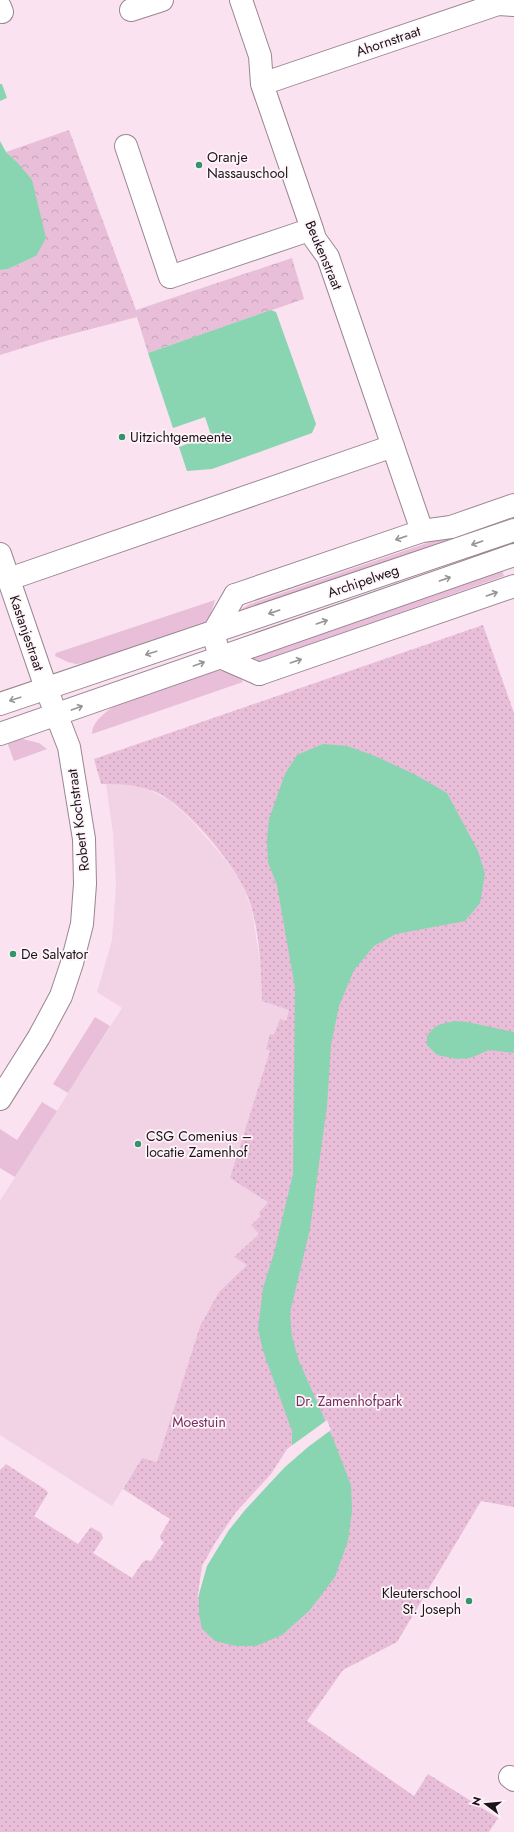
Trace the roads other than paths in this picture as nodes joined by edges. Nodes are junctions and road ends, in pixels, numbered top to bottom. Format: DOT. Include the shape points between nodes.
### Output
graph roads {
  1 [pos="162,0"];
  2 [pos="241,0"];
  3 [pos="514,6"];
  4 [pos="131,10"];
  5 [pos="262,84"];
  6 [pos="126,146"];
  7 [pos="312,229"];
  8 [pos="393,446"];
  9 [pos="514,505"];
  10 [pos="514,530"];
  11 [pos="422,531"];
  12 [pos="0,554"];
  13 [pos="514,555"];
  14 [pos="9,579"];
  15 [pos="514,586"];
  16 [pos="213,633"];
  17 [pos="220,657"];
  18 [pos="46,688"];
  19 [pos="0,704"];
  20 [pos="56,715"];
  21 [pos="0,734"];
  22 [pos="0,1099"];
  1 -- 4 [label="street"];
  2 -- 5 [label="street, Beukenstraat" via="260,56"];
  3 -- 5 [label="street, Ahornstraat" via="498,4"];
  5 -- 7 [label="street, Beukenstraat"];
  6 -- 7 [label="street" via="170,277"];
  7 -- 8 [label="street, Beukenstraat" via="315,239 328,258"];
  8 -- 11 [label="street, Beukenstraat"];
  8 -- 14 [label="street"];
  9 -- 11 [label="street, Archipelweg" via="450,527"];
  10 -- 16 [label="street, Archipelweg, one-way"];
  11 -- 16 [label="street, Archipelweg, one-way" via="236,595"];
  12 -- 14 [label="street, Kastanjestraat"];
  17 -- 13 [label="street, Archipelweg, one-way"];
  14 -- 18 [label="street, Kastanjestraat"];
  17 -- 15 [label="street, one-way" via="259,674"];
  16 -- 17 [label="street"];
  16 -- 18 [label="street, Archipelweg, one-way"];
  20 -- 17 [label="street, Archipelweg, one-way"];
  18 -- 19 [label="street, Archipelweg, one-way"];
  18 -- 20 [label="street"];
  20 -- 21 [label="street, Archipelweg"];
  20 -- 22 [label="street, Robert Kochstraat" via="69,747 84,839 85,884 82,924 61,996 40,1037"];
}
